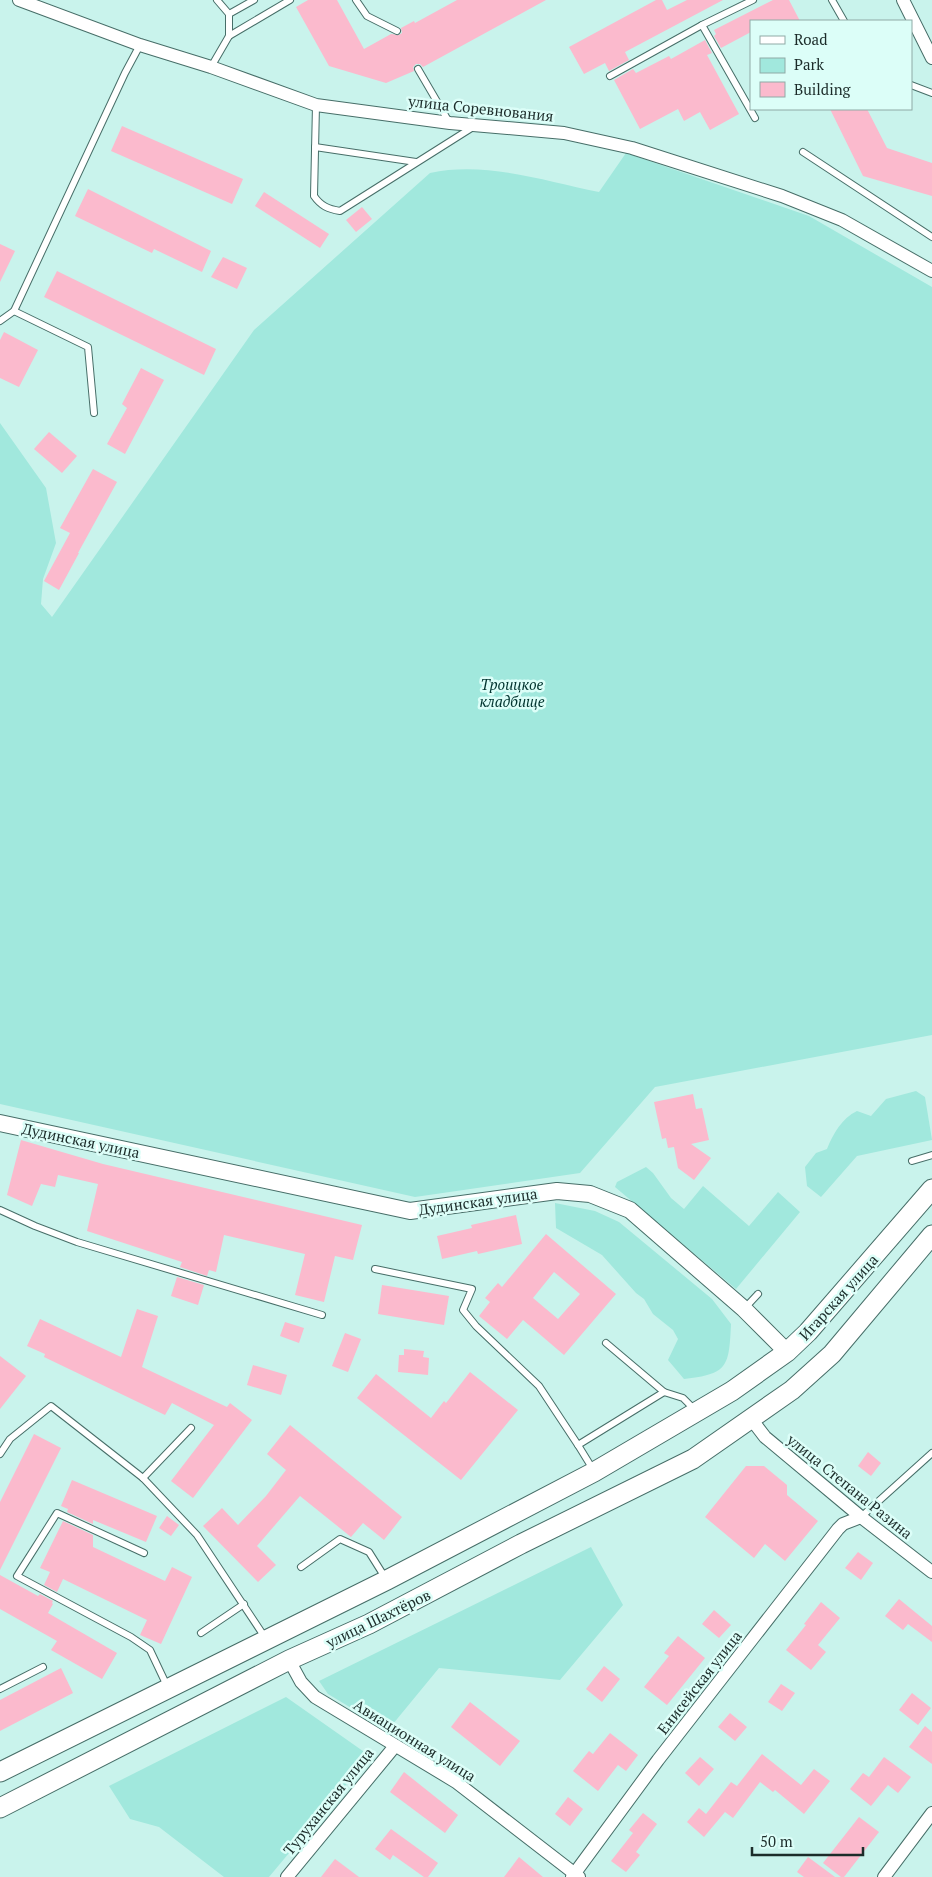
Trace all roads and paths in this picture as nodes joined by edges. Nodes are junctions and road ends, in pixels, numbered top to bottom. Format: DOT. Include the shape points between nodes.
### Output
graph roads {
  1 [pos="19,0"];
  2 [pos="217,0"];
  3 [pos="254,0"];
  4 [pos="290,0"];
  5 [pos="356,0"];
  6 [pos="753,0"];
  7 [pos="832,0"];
  8 [pos="903,0"];
  9 [pos="229,14"];
  10 [pos="843,20"];
  11 [pos="702,25"];
  12 [pos="397,31"];
  13 [pos="229,36"];
  14 [pos="140,45"];
  15 [pos="932,58"];
  16 [pos="211,67"];
  17 [pos="418,69"];
  18 [pos="610,76"];
  19 [pos="912,85"];
  20 [pos="932,93"];
  21 [pos="316,105"];
  22 [pos="750,109"];
  23 [pos="750,110"];
  24 [pos="755,118"];
  25 [pos="450,123"];
  26 [pos="476,125"];
  27 [pos="315,147"];
  28 [pos="802,152"];
  29 [pos="416,162"];
  30 [pos="932,237"];
  31 [pos="932,271"];
  32 [pos="14,311"];
  33 [pos="0,321"];
  34 [pos="94,413"];
  35 [pos="0,1123"];
  36 [pos="932,1155"];
  37 [pos="912,1161"];
  38 [pos="932,1189"];
  39 [pos="0,1210"];
  40 [pos="932,1235"];
  41 [pos="375,1269"];
  42 [pos="758,1294"];
  43 [pos="744,1309"];
  44 [pos="322,1315"];
  45 [pos="606,1343"];
  46 [pos="787,1352"];
  47 [pos="732,1391"];
  48 [pos="664,1392"];
  49 [pos="698,1412"];
  50 [pos="752,1420"];
  51 [pos="191,1428"];
  52 [pos="578,1445"];
  53 [pos="932,1452"];
  54 [pos="0,1454"];
  55 [pos="594,1472"];
  56 [pos="143,1478"];
  57 [pos="861,1517"];
  58 [pos="144,1553"];
  59 [pos="301,1567"];
  60 [pos="932,1572"];
  61 [pos="387,1580"];
  62 [pos="244,1604"];
  63 [pos="201,1632"];
  64 [pos="267,1640"];
  65 [pos="289,1660"];
  66 [pos="43,1667"];
  67 [pos="168,1689"];
  68 [pos="0,1690"];
  69 [pos="395,1746"];
  70 [pos="3,1768"];
  71 [pos="0,1808"];
  72 [pos="932,1814"];
  73 [pos="575,1876"];
  74 [pos="287,1877"];
  75 [pos="884,1877"];
  1 -- 14 [label="street, улица Соревнования"];
  2 -- 9 [label="lane"];
  3 -- 9 [label="lane"];
  4 -- 13 [label="lane"];
  5 -- 12 [label="lane" via="367,16"];
  6 -- 11 [label="lane"];
  7 -- 10 [label="lane"];
  8 -- 15 [label="street"];
  9 -- 13 [label="lane"];
  11 -- 18 [label="lane"];
  11 -- 22 [label="lane"];
  13 -- 16 [label="lane"];
  14 -- 16 [label="street, улица Соревнования"];
  14 -- 32 [label="lane"];
  16 -- 21 [label="street, улица Соревнования"];
  17 -- 25 [label="lane"];
  19 -- 20 [label="lane"];
  21 -- 25 [label="street, улица Соревнования"];
  21 -- 27 [label="lane"];
  23 -- 24 [label="lane"];
  25 -- 26 [label="street, улица Соревнования"];
  26 -- 29 [label="lane"];
  26 -- 31 [label="street, улица Соревнования" via="564,133 612,144 782,196 842,220"];
  27 -- 29 [label="lane"];
  27 -- 29 [label="lane" via="314,196 320,204 340,211"];
  28 -- 30 [label="lane"];
  32 -- 33 [label="lane"];
  32 -- 34 [label="lane" via="88,347"];
  35 -- 43 [label="street, Дудинская улица" via="410,1211 557,1191 590,1194 630,1210"];
  36 -- 37 [label="lane"];
  38 -- 46 [label="main road, Игарская улица"];
  39 -- 44 [label="lane" via="77,1242"];
  40 -- 50 [label="main road, Игарская улица" via="832,1354"];
  41 -- 52 [label="lane" via="472,1289 463,1310 540,1386"];
  42 -- 43 [label="lane"];
  43 -- 46 [label="street, Дудинская улица"];
  45 -- 48 [label="lane"];
  46 -- 47 [label="main road, Игарская улица"];
  47 -- 49 [label="main road, улица Шахтёров"];
  48 -- 49 [label="lane" via="683,1398"];
  48 -- 52 [label="lane"];
  49 -- 55 [label="main road, улица Шахтёров"];
  50 -- 57 [label="street, улица Степана Разина" via="765,1437"];
  50 -- 65 [label="main road, улица Шахтёров" via="692,1459 369,1624"];
  51 -- 56 [label="lane"];
  52 -- 55 [label="lane"];
  53 -- 57 [label="lane"];
  54 -- 56 [label="lane" via="10,1439 51,1406"];
  55 -- 61 [label="main road, улица Шахтёров"];
  56 -- 62 [label="lane" via="198,1534"];
  57 -- 60 [label="street, улица Степана Разина"];
  57 -- 73 [label="street, Енисейская улица" via="838,1529 658,1760"];
  58 -- 67 [label="lane" via="58,1513 17,1576 150,1650"];
  59 -- 61 [label="lane" via="340,1538 369,1552"];
  61 -- 64 [label="main road, улица Шахтёров"];
  62 -- 63 [label="lane"];
  62 -- 64 [label="lane"];
  64 -- 67 [label="main road, улица Шахтёров"];
  65 -- 69 [label="street, Авиационная улица" via="301,1682 315,1698"];
  65 -- 71 [label="main road, улица Шахтёров"];
  66 -- 68 [label="lane"];
  67 -- 70 [label="main road, улица Шахтёров"];
  69 -- 73 [label="street, Авиационная улица" via="456,1782"];
  69 -- 74 [label="street, Туруханская улица"];
  72 -- 75 [label="street"];
}
